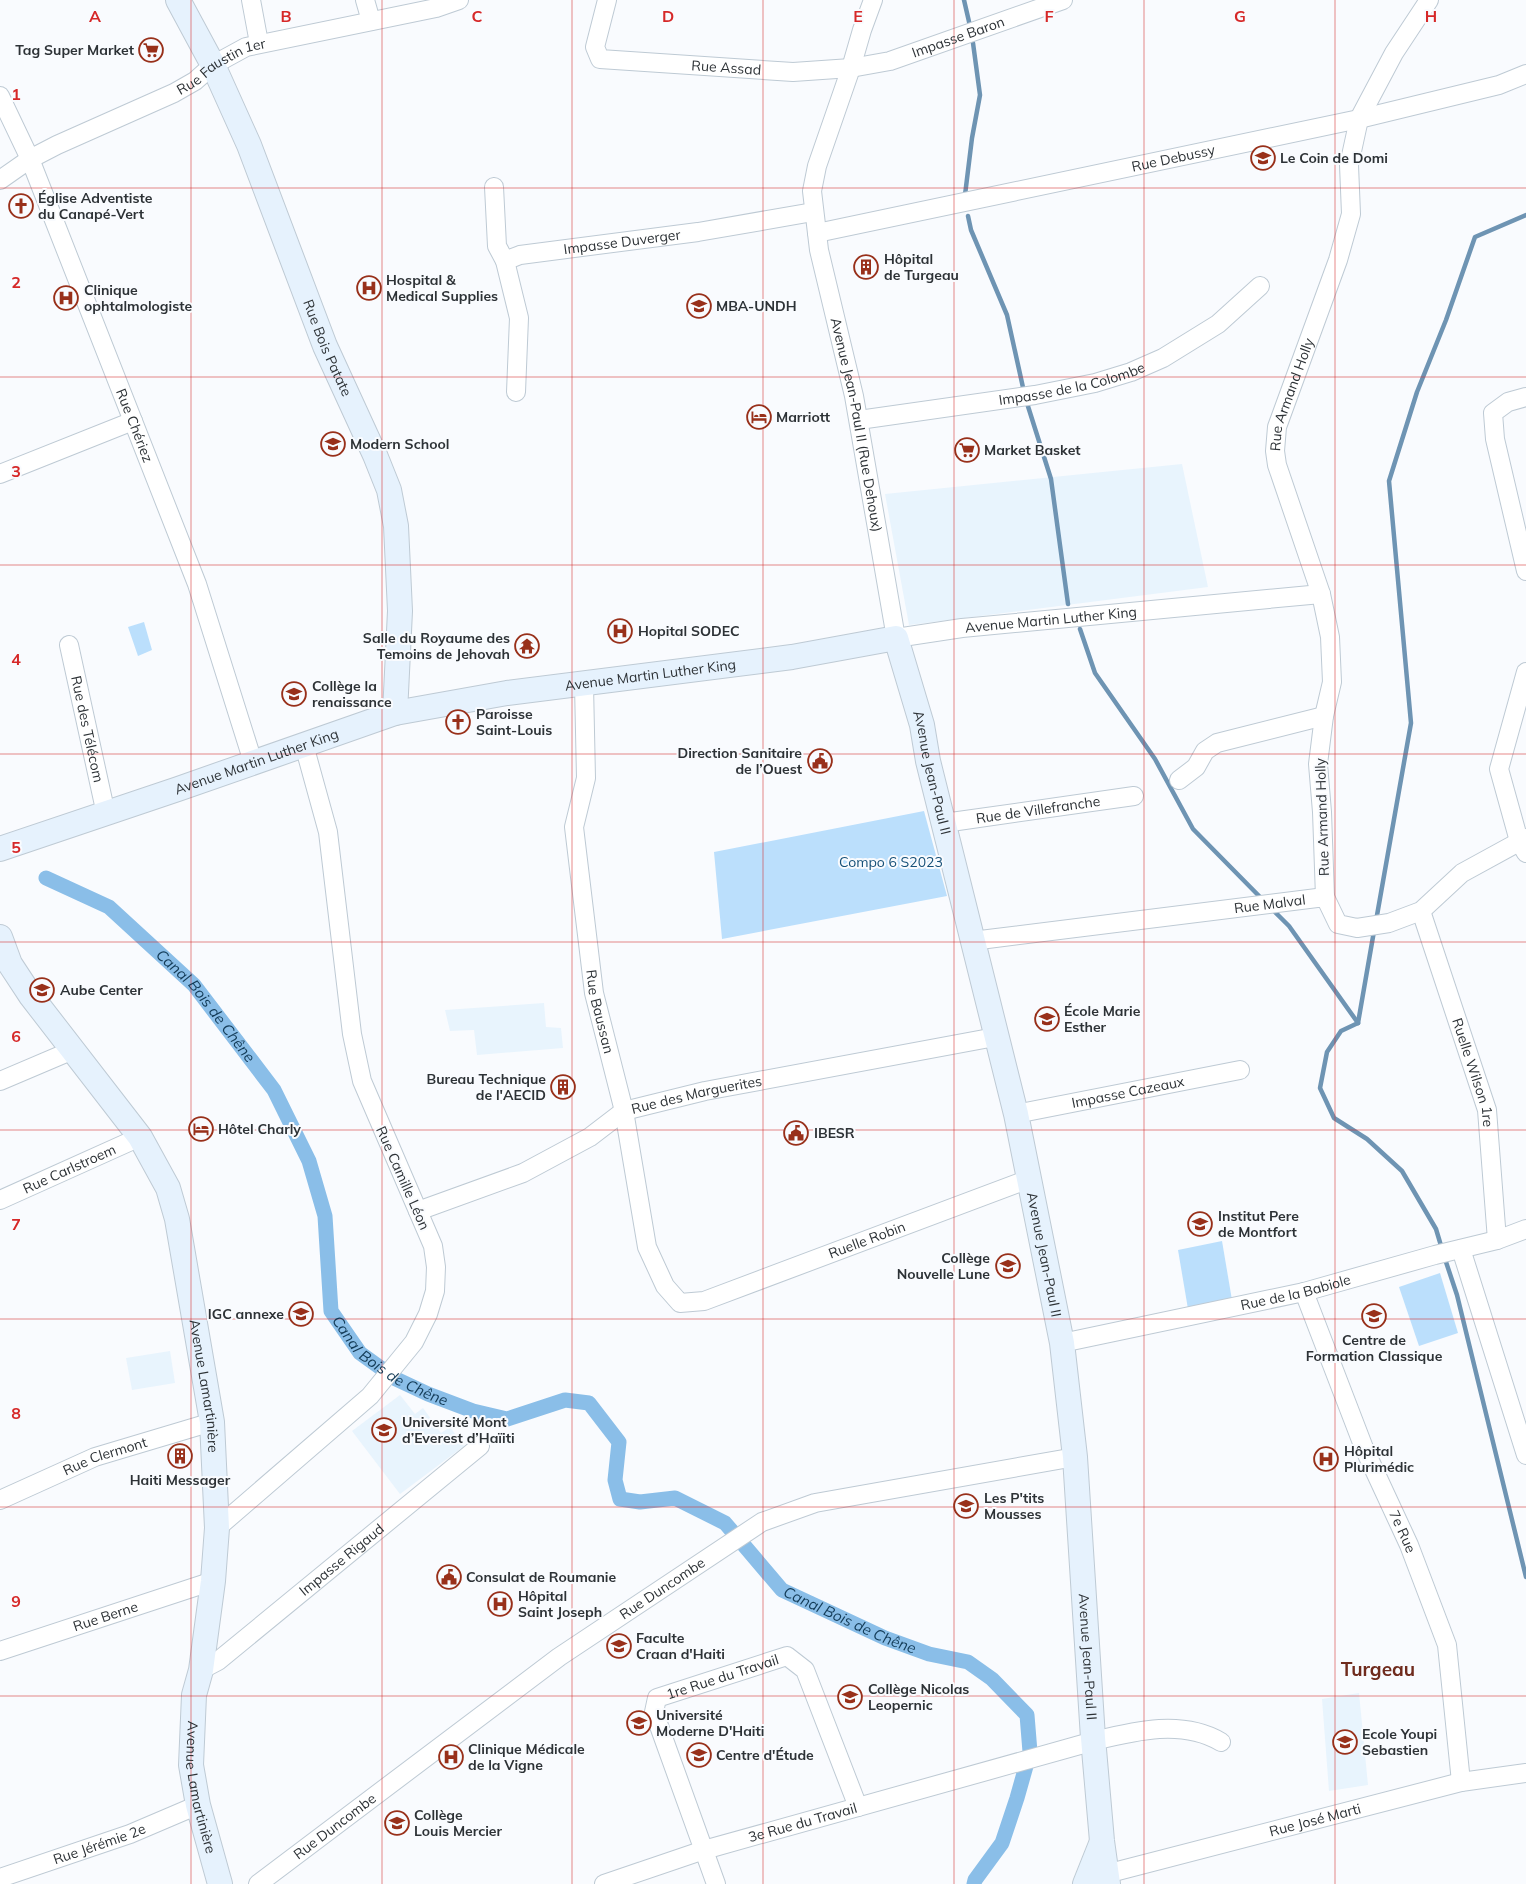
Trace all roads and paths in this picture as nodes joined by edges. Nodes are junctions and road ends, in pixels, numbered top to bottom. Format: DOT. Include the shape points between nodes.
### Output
graph roads {
  1 [pos="178,0"];
  2 [pos="251,0"];
  3 [pos="365,0"];
  4 [pos="459,0"];
  5 [pos="607,0"];
  6 [pos="873,0"];
  7 [pos="1063,0"];
  8 [pos="1429,0"];
  9 [pos="370,21"];
  10 [pos="258,43"];
  11 [pos="213,65"];
  12 [pos="851,68"];
  13 [pos="1526,74"];
  14 [pos="0,96"];
  15 [pos="1359,120"];
  16 [pos="30,159"];
  17 [pos="0,180"];
  18 [pos="494,187"];
  19 [pos="813,212"];
  20 [pos="816,233"];
  21 [pos="505,261"];
  22 [pos="1260,286"];
  23 [pos="516,392"];
  24 [pos="1526,398"];
  25 [pos="133,420"];
  26 [pos="859,420"];
  27 [pos="0,474"];
  28 [pos="1526,571"];
  29 [pos="1321,594"];
  30 [pos="896,638"];
  31 [pos="69,645"];
  32 [pos="1526,672"];
  33 [pos="584,685"];
  34 [pos="395,713"];
  35 [pos="1324,716"];
  36 [pos="304,745"];
  37 [pos="254,762"];
  38 [pos="1179,780"];
  39 [pos="1134,796"];
  40 [pos="106,814"];
  41 [pos="944,823"];
  42 [pos="0,829"];
  43 [pos="29,839"];
  44 [pos="1524,844"];
  45 [pos="0,849"];
  46 [pos="1325,897"];
  47 [pos="1421,911"];
  48 [pos="0,937"];
  49 [pos="972,941"];
  50 [pos="5,962"];
  51 [pos="995,1037"];
  52 [pos="73,1050"];
  53 [pos="1240,1070"];
  54 [pos="0,1081"];
  55 [pos="624,1112"];
  56 [pos="1016,1114"];
  57 [pos="140,1137"];
  58 [pos="1029,1180"];
  59 [pos="0,1200"];
  60 [pos="418,1211"];
  61 [pos="1526,1229"];
  62 [pos="1496,1240"];
  63 [pos="1457,1250"];
  64 [pos="1304,1292"];
  65 [pos="704,1301"];
  66 [pos="1062,1343"];
  67 [pos="212,1422"];
  68 [pos="480,1446"];
  69 [pos="1526,1455"];
  70 [pos="1075,1457"];
  71 [pos="0,1500"];
  72 [pos="216,1528"];
  73 [pos="213,1582"];
  74 [pos="0,1651"];
  75 [pos="201,1670"];
  76 [pos="1094,1741"];
  77 [pos="1221,1742"];
  78 [pos="1526,1773"];
  79 [pos="1461,1782"];
  80 [pos="198,1805"];
  81 [pos="858,1807"];
  82 [pos="704,1850"];
  83 [pos="0,1878"];
  84 [pos="1096,1880"];
  85 [pos="220,1884"];
  86 [pos="258,1884"];
  87 [pos="604,1884"];
  88 [pos="716,1884"];
  1 -- 11 [label="street, Rue Bois Patate"];
  2 -- 10 [label="street"];
  3 -- 9 [label="street"];
  4 -- 9 [label="street, Rue Faustin 1er" via="436,8"];
  5 -- 12 [label="street, Rue Assad" via="595,47 600,59 793,72"];
  6 -- 12 [label="street, Avenue Jean-Paul II (Rue Dehoux)"];
  7 -- 12 [label="street, Impasse Baron" via="890,61"];
  8 -- 15 [label="street, Rue Armand Holly" via="1394,53"];
  9 -- 10 [label="street, Rue Faustin 1er"];
  10 -- 11 [label="street, Rue Faustin 1er"];
  11 -- 16 [label="street, Rue Faustin 1er" via="174,93"];
  11 -- 34 [label="street, Rue Bois Patate" via="249,145 325,346 388,490 396,526 400,610"];
  12 -- 19 [label="street, Avenue Jean-Paul II (Rue Dehoux)" via="816,166"];
  13 -- 15 [label="street, Rue Debussy" via="1499,85"];
  14 -- 16 [label="street, Rue Chériez"];
  15 -- 20 [label="street, Rue Debussy"];
  15 -- 29 [label="street, Rue Armand Holly" via="1349,165 1351,214 1338,260 1277,427 1277,465"];
  16 -- 17 [label="street, Rue Faustin 1er"];
  16 -- 25 [label="street, Rue Chériez"];
  18 -- 21 [label="street" via="497,246"];
  19 -- 20 [label="street, Avenue Jean-Paul II (Rue Dehoux)"];
  19 -- 21 [label="street, Impasse Duverger" via="698,232 520,255"];
  20 -- 26 [label="street, Avenue Jean-Paul II (Rue Dehoux)"];
  21 -- 23 [label="street" via="518,318"];
  22 -- 26 [label="street, Impasse de la Colombe" via="1218,324 1163,358 1132,372 1027,396"];
  24 -- 28 [label="street" via="1508,402 1493,413 1495,439"];
  25 -- 27 [label="street"];
  25 -- 37 [label="street, Rue Chériez" via="197,584"];
  26 -- 30 [label="street, Avenue Jean-Paul II (Rue Dehoux)"];
  29 -- 30 [label="street, Avenue Martin Luther King" via="962,628"];
  29 -- 35 [label="street, Rue Armand Holly" via="1330,637 1332,682"];
  30 -- 33 [label="street, Avenue Martin Luther King" via="792,657"];
  30 -- 41 [label="street, Avenue Jean-Paul II" via="922,725"];
  31 -- 40 [label="street, Rue des Télécom"];
  32 -- 44 [label="street" via="1499,770"];
  33 -- 34 [label="street, Avenue Martin Luther King" via="507,693"];
  33 -- 55 [label="street, Rue Baussan" via="586,778 574,826 594,993"];
  34 -- 36 [label="street, Avenue Martin Luther King"];
  35 -- 38 [label="street" via="1217,743 1205,751 1196,768"];
  35 -- 46 [label="street, Rue Armand Holly" via="1318,764"];
  36 -- 37 [label="street, Avenue Martin Luther King"];
  36 -- 60 [label="street, Rue Camille Léon" via="328,832 352,1034 362,1081"];
  37 -- 40 [label="street, Avenue Martin Luther King"];
  39 -- 41 [label="street, Rue de Villefranche"];
  40 -- 43 [label="street, Avenue Martin Luther King"];
  41 -- 49 [label="street, Avenue Jean-Paul II"];
  42 -- 43 [label="street"];
  43 -- 45 [label="street, Avenue Martin Luther King"];
  44 -- 47 [label="street, Rue Malval" via="1462,873"];
  46 -- 47 [label="street, Rue Malval" via="1338,924 1357,928"];
  46 -- 49 [label="street, Rue Malval"];
  47 -- 62 [label="street, Ruelle Wilson 1re" via="1487,1110"];
  48 -- 50 [label="street, Avenue Lamartinière"];
  49 -- 51 [label="street, Avenue Jean-Paul II"];
  50 -- 52 [label="street, Avenue Lamartinière"];
  51 -- 55 [label="street, Rue des Marguerites" via="705,1092"];
  51 -- 56 [label="street, Avenue Jean-Paul II"];
  52 -- 54 [label="street"];
  52 -- 57 [label="street, Avenue Lamartinière"];
  53 -- 56 [label="street, Impasse Cazeaux"];
  55 -- 60 [label="street, Rue des Marguerites" via="590,1137 523,1173"];
  55 -- 65 [label="street, Rue Baussan" via="647,1247 665,1286 680,1302"];
  56 -- 58 [label="street, Avenue Jean-Paul II"];
  57 -- 59 [label="street, Rue Carlstroem"];
  57 -- 67 [label="street, Avenue Lamartinière" via="168,1188 177,1219"];
  58 -- 65 [label="street, Ruelle Robin"];
  58 -- 66 [label="street, Avenue Jean-Paul II"];
  60 -- 72 [label="street, Rue Camille Léon" via="433,1246 436,1267 435,1291 414,1342 370,1396"];
  61 -- 62 [label="street, Rue de la Babiole"];
  62 -- 63 [label="street, Rue de la Babiole"];
  63 -- 64 [label="street, Rue de la Babiole"];
  63 -- 69 [label="street"];
  64 -- 66 [label="street, Rue de la Babiole"];
  64 -- 79 [label="street, 7e Rue" via="1364,1448 1409,1545 1448,1645"];
  66 -- 70 [label="street, Avenue Jean-Paul II"];
  67 -- 71 [label="street, Rue Clermont" via="95,1457"];
  67 -- 72 [label="street, Avenue Lamartinière"];
  68 -- 75 [label="street, Impasse Rigaud" via="218,1661"];
  70 -- 76 [label="street, Avenue Jean-Paul II"];
  70 -- 86 [label="street, Rue Duncombe" via="815,1503 762,1522 559,1657"];
  72 -- 73 [label="street, Avenue Lamartinière"];
  73 -- 74 [label="street, Rue Berne"];
  73 -- 75 [label="street, Avenue Lamartinière"];
  75 -- 80 [label="street, Avenue Lamartinière" via="194,1695 191,1765"];
  76 -- 77 [label="street, 3e Rue du Travail" via="1155,1728 1196,1731"];
  76 -- 81 [label="street, 3e Rue du Travail"];
  76 -- 84 [label="street, Avenue Jean-Paul II" via="1102,1841"];
  78 -- 79 [label="street, Rue José Marti"];
  79 -- 84 [label="street, Rue José Marti"];
  80 -- 83 [label="street, Rue Jérémie 2e" via="130,1834"];
  80 -- 85 [label="street, Avenue Lamartinière"];
  81 -- 82 [label="street, 3e Rue du Travail"];
  81 -- 82 [label="street, 1re Rue du Travail" via="805,1670 787,1656 657,1698 654,1712"];
  82 -- 87 [label="street, 3e Rue du Travail"];
  82 -- 88 [label="street, 1re Rue du Travail"];
}
